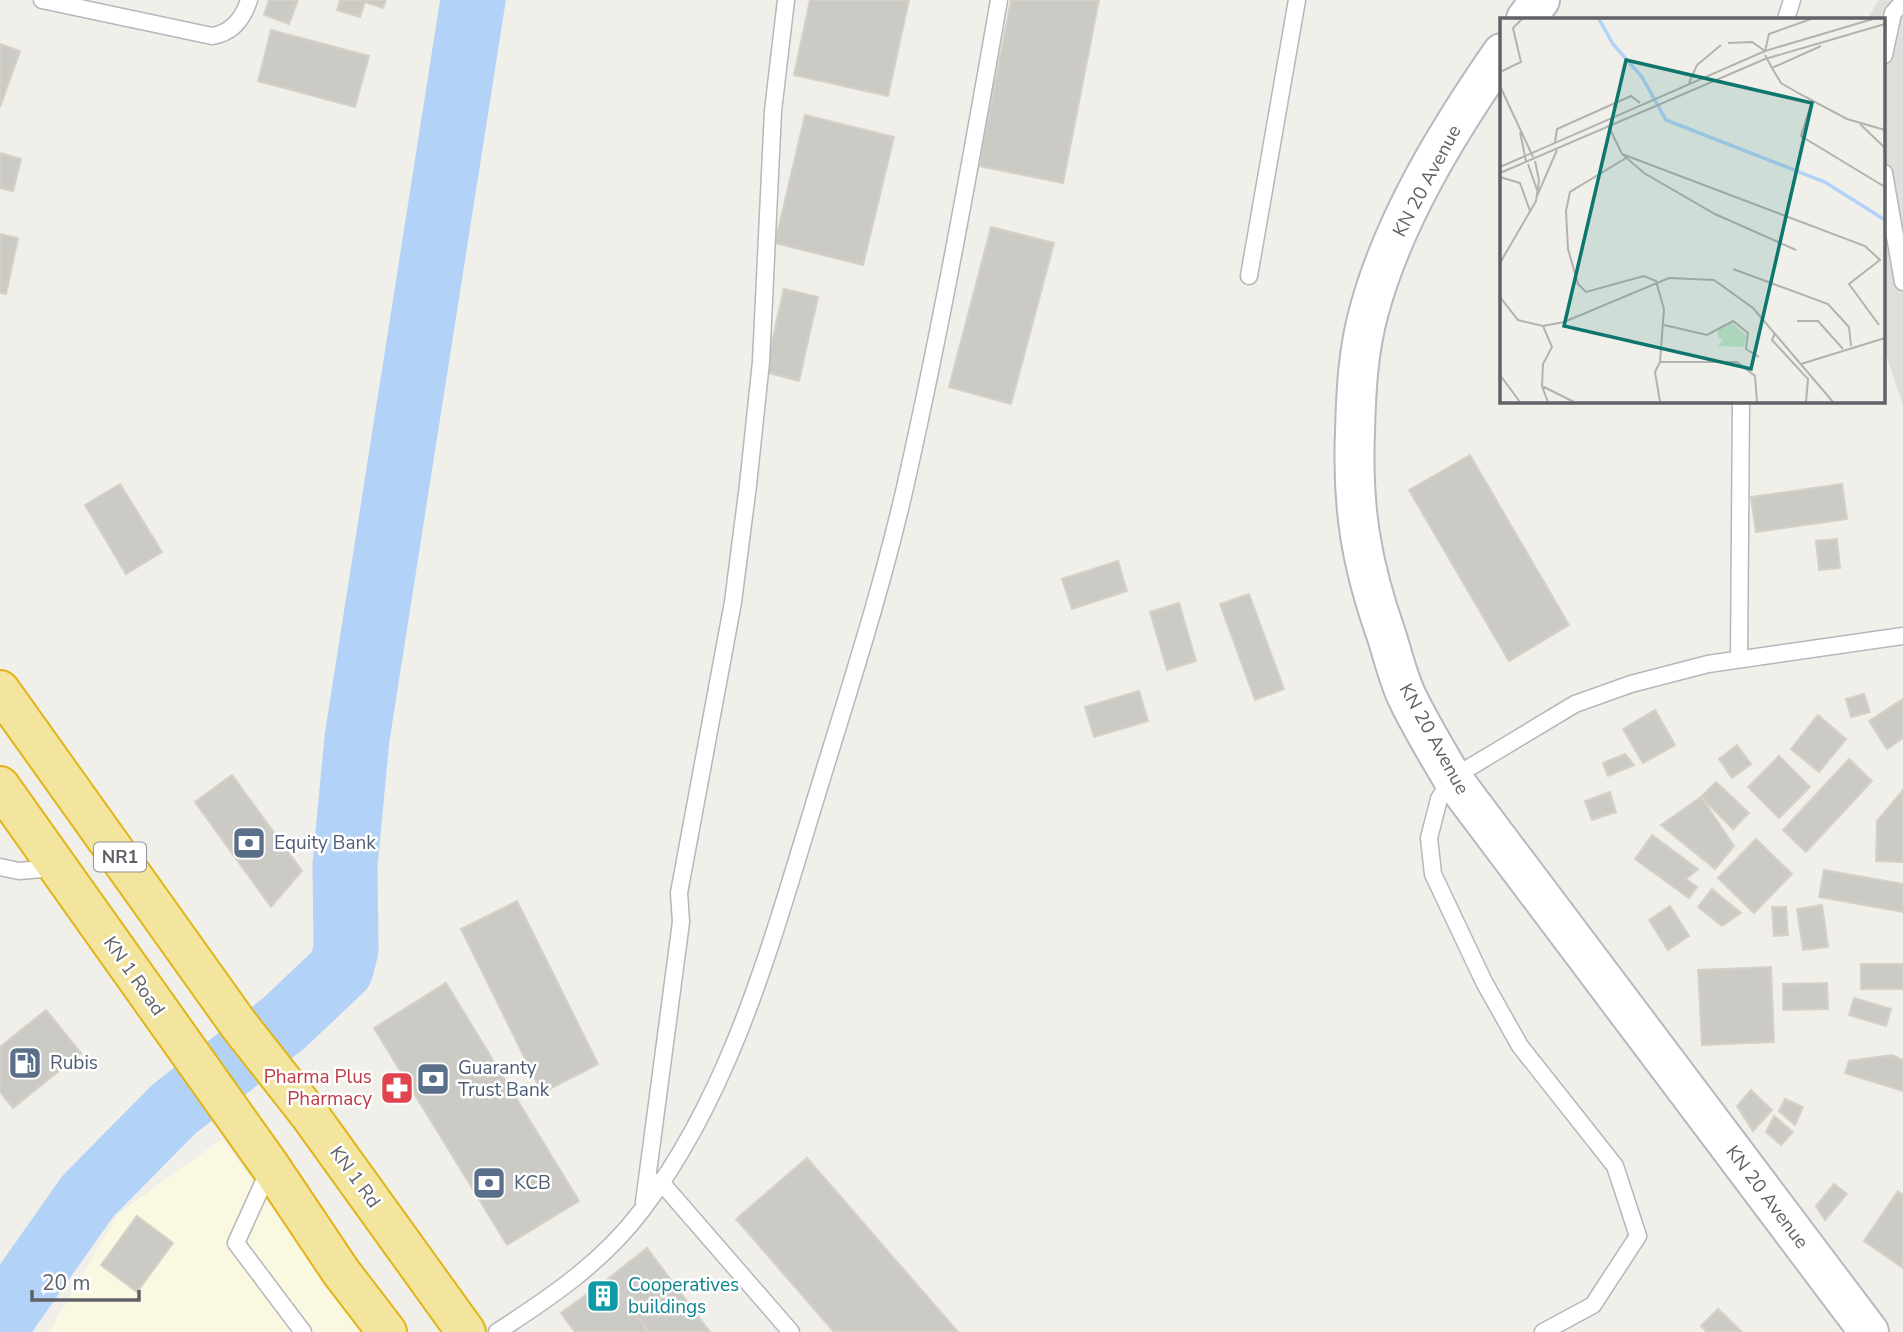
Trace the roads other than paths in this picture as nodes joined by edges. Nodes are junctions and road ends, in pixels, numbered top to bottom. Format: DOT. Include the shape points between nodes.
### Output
graph roads {
  1 [pos="42,0"];
  2 [pos="249,0"];
  3 [pos="786,0"];
  4 [pos="999,0"];
  5 [pos="1297,0"];
  6 [pos="1539,0"];
  7 [pos="1792,0"];
  8 [pos="1903,2"];
  9 [pos="1527,18"];
  10 [pos="1786,18"];
  11 [pos="1885,50"];
  12 [pos="1500,56"];
  13 [pos="1885,179"];
  14 [pos="1249,276"];
  15 [pos="1903,282"];
  16 [pos="1741,402"];
  17 [pos="1903,636"];
  18 [pos="1739,659"];
  19 [pos="0,690"];
  20 [pos="1452,778"];
  21 [pos="0,786"];
  22 [pos="0,867"];
  23 [pos="57,868"];
  24 [pos="168,925"];
  25 [pos="121,958"];
  26 [pos="270,1166"];
  27 [pos="660,1181"];
  28 [pos="643,1209"];
  29 [pos="303,1332"];
  30 [pos="387,1332"];
  31 [pos="466,1332"];
  32 [pos="497,1332"];
  33 [pos="791,1332"];
  34 [pos="1543,1332"];
  35 [pos="1869,1332"];
  1 -- 2 [label="lane" via="212,36 225,34 236,24"];
  3 -- 28 [label="lane" via="773,111 761,362 747,492 733,602 679,893 681,922"];
  4 -- 27 [label="lane" via="966,190 905,486 847,695 738,1035 703,1115"];
  5 -- 14 [label="lane"];
  6 -- 9 [label="main road"];
  7 -- 10 [label="lane"];
  8 -- 11 [label="lane" via="1893,13"];
  12 -- 20 [label="main road, KN 20 Avenue" via="1413,200 1369,311 1355,392 1354,505 1363,558 1407,697"];
  13 -- 15 [label="lane"];
  16 -- 18 [label="lane"];
  17 -- 18 [label="lane"];
  18 -- 20 [label="lane" via="1631,684 1575,704"];
  19 -- 24 [label="highway, NR1"];
  20 -- 34 [label="lane" via="1432,818 1433,873 1520,1046 1615,1166 1638,1236 1593,1305"];
  20 -- 35 [label="main road, KN 20 Avenue"];
  21 -- 23 [label="highway, KN 1 Road / NR1"];
  22 -- 23 [label="lane" via="19,871"];
  23 -- 25 [label="highway, KN 1 Road / NR1"];
  24 -- 25 [label="highway"];
  24 -- 31 [label="highway, KN 1 Rd / NR1"];
  25 -- 26 [label="highway, KN 1 Road / NR1"];
  26 -- 29 [label="lane" via="236,1243"];
  26 -- 30 [label="highway, NR1"];
  27 -- 28 [label="lane"];
  27 -- 33 [label="lane"];
  28 -- 32 [label="lane" via="601,1257"];
}
